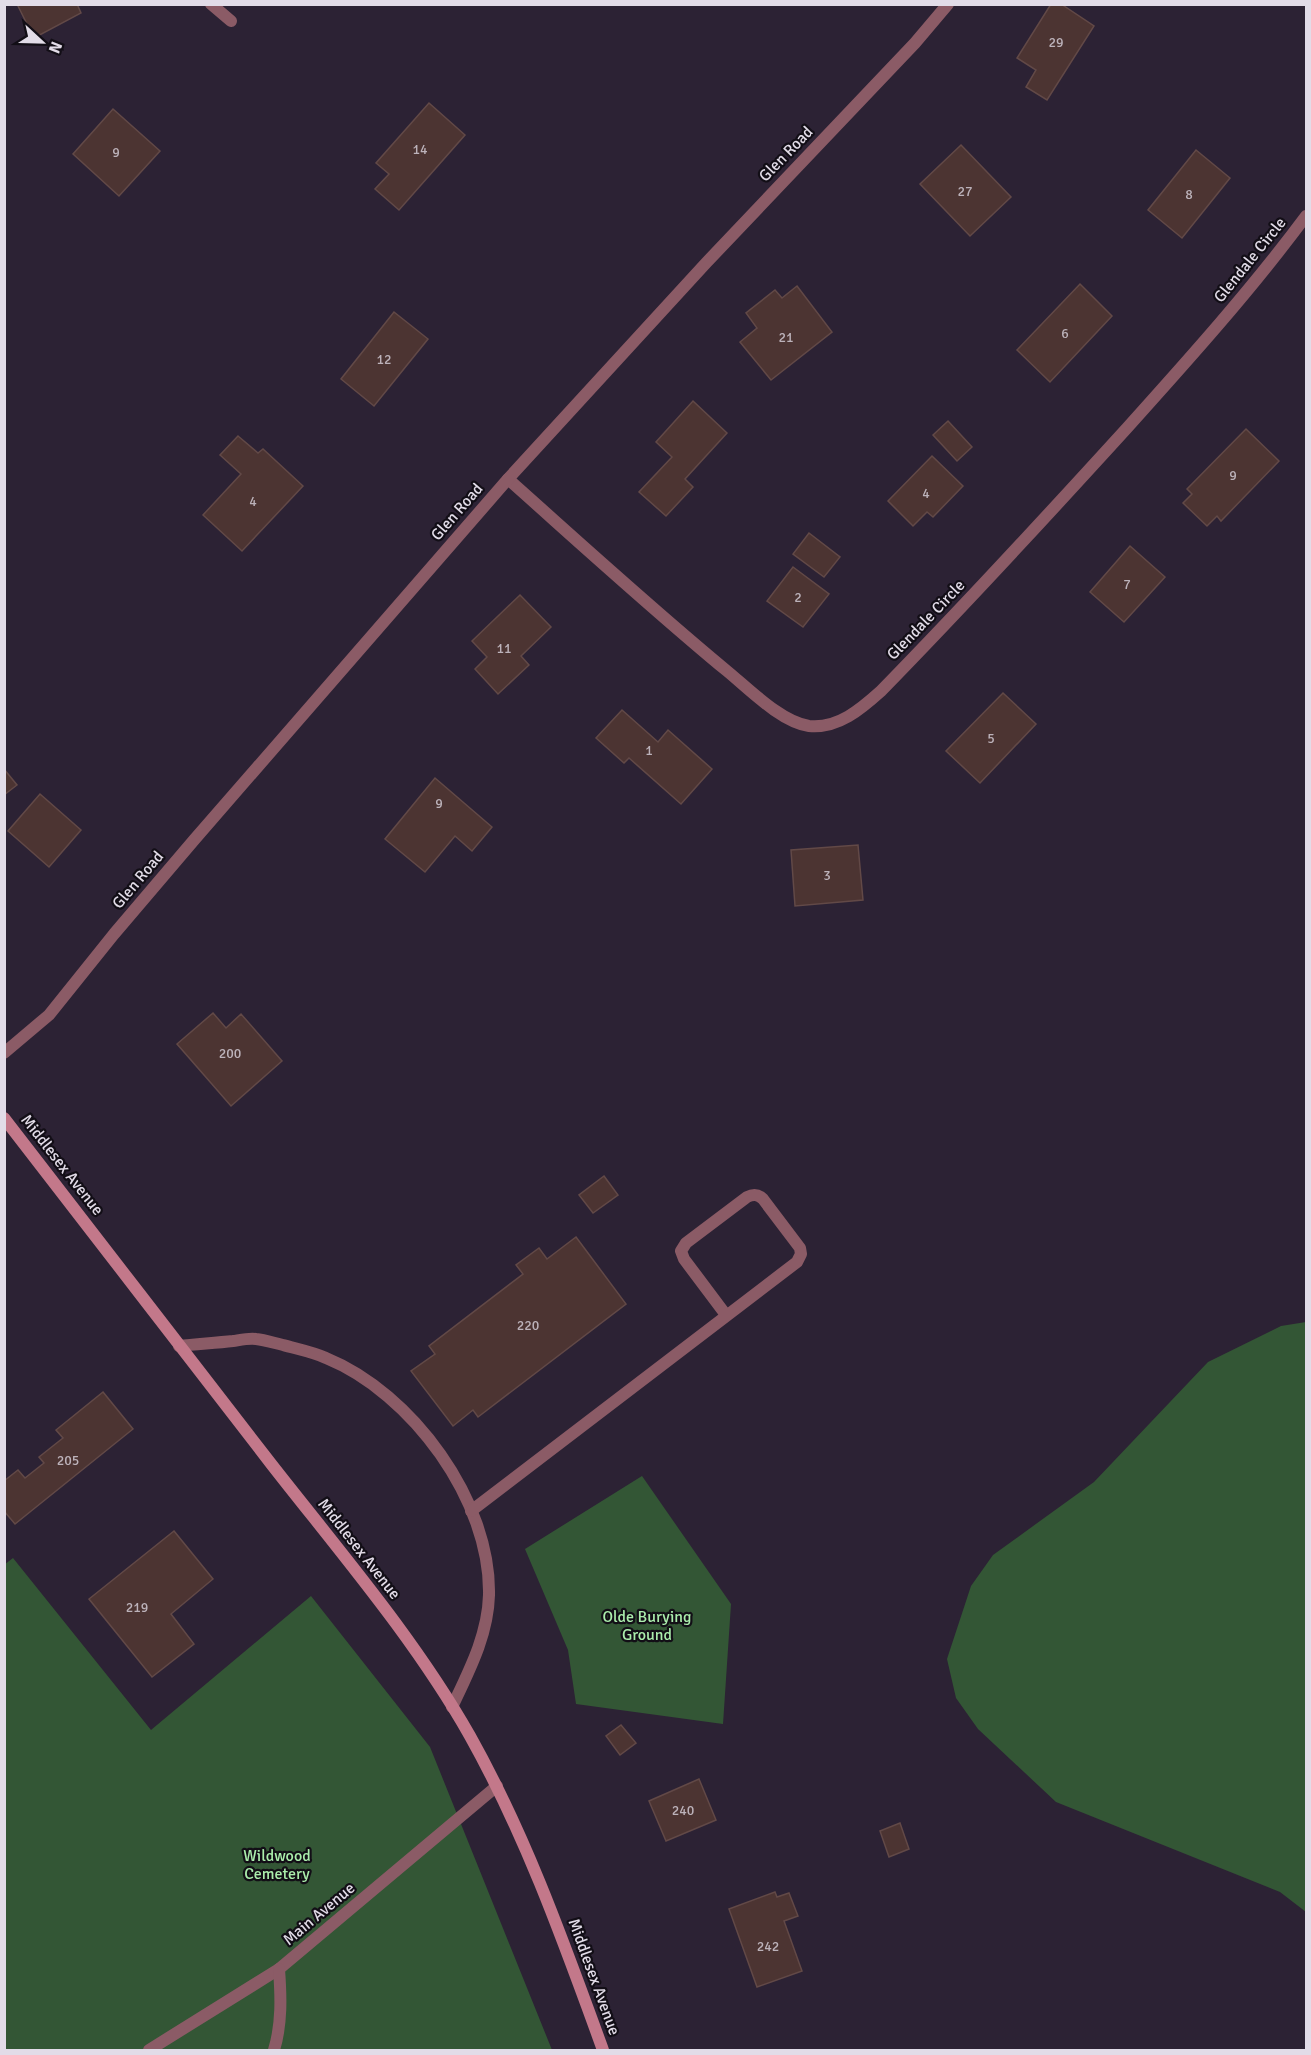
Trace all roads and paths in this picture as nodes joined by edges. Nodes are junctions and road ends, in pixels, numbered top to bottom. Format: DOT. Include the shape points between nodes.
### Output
graph roads {
  1 [pos="211,4"];
  2 [pos="948,4"];
  3 [pos="231,21"];
  4 [pos="1306,216"];
  5 [pos="508,479"];
  6 [pos="4,1053"];
  7 [pos="4,1118"];
  8 [pos="726,1315"];
  9 [pos="178,1346"];
  10 [pos="471,1511"];
  11 [pos="452,1707"];
  12 [pos="497,1786"];
  13 [pos="279,1969"];
  14 [pos="149,2050"];
  15 [pos="274,2050"];
  16 [pos="603,2050"];
  1 -- 3 [label="street"];
  2 -- 5 [label="street, Glen Road"];
  4 -- 5 [label="street, Glendale Circle" via="1165,386 1052,511 881,692 833,724 801,724 771,707 678,631"];
  5 -- 6 [label="street, Glen Road" via="194,840 50,1015"];
  7 -- 9 [label="main road, Middlesex Avenue"];
  8 -- 8 [label="street" via="797,1262 801,1254 758,1195 747,1197 686,1243 681,1251"];
  8 -- 10 [label="street"];
  9 -- 10 [label="street" via="255,1339 326,1358 351,1371 387,1396 418,1425 452,1472"];
  9 -- 11 [label="main road, Middlesex Avenue" via="390,1616"];
  10 -- 11 [label="street" via="484,1553 489,1594 478,1651"];
  11 -- 12 [label="main road, Middlesex Avenue"];
  12 -- 13 [label="street, Main Avenue"];
  12 -- 16 [label="main road, Middlesex Avenue" via="544,1890"];
  13 -- 14 [label="street, Main Avenue"];
  13 -- 15 [label="street" via="281,2005"];
}
